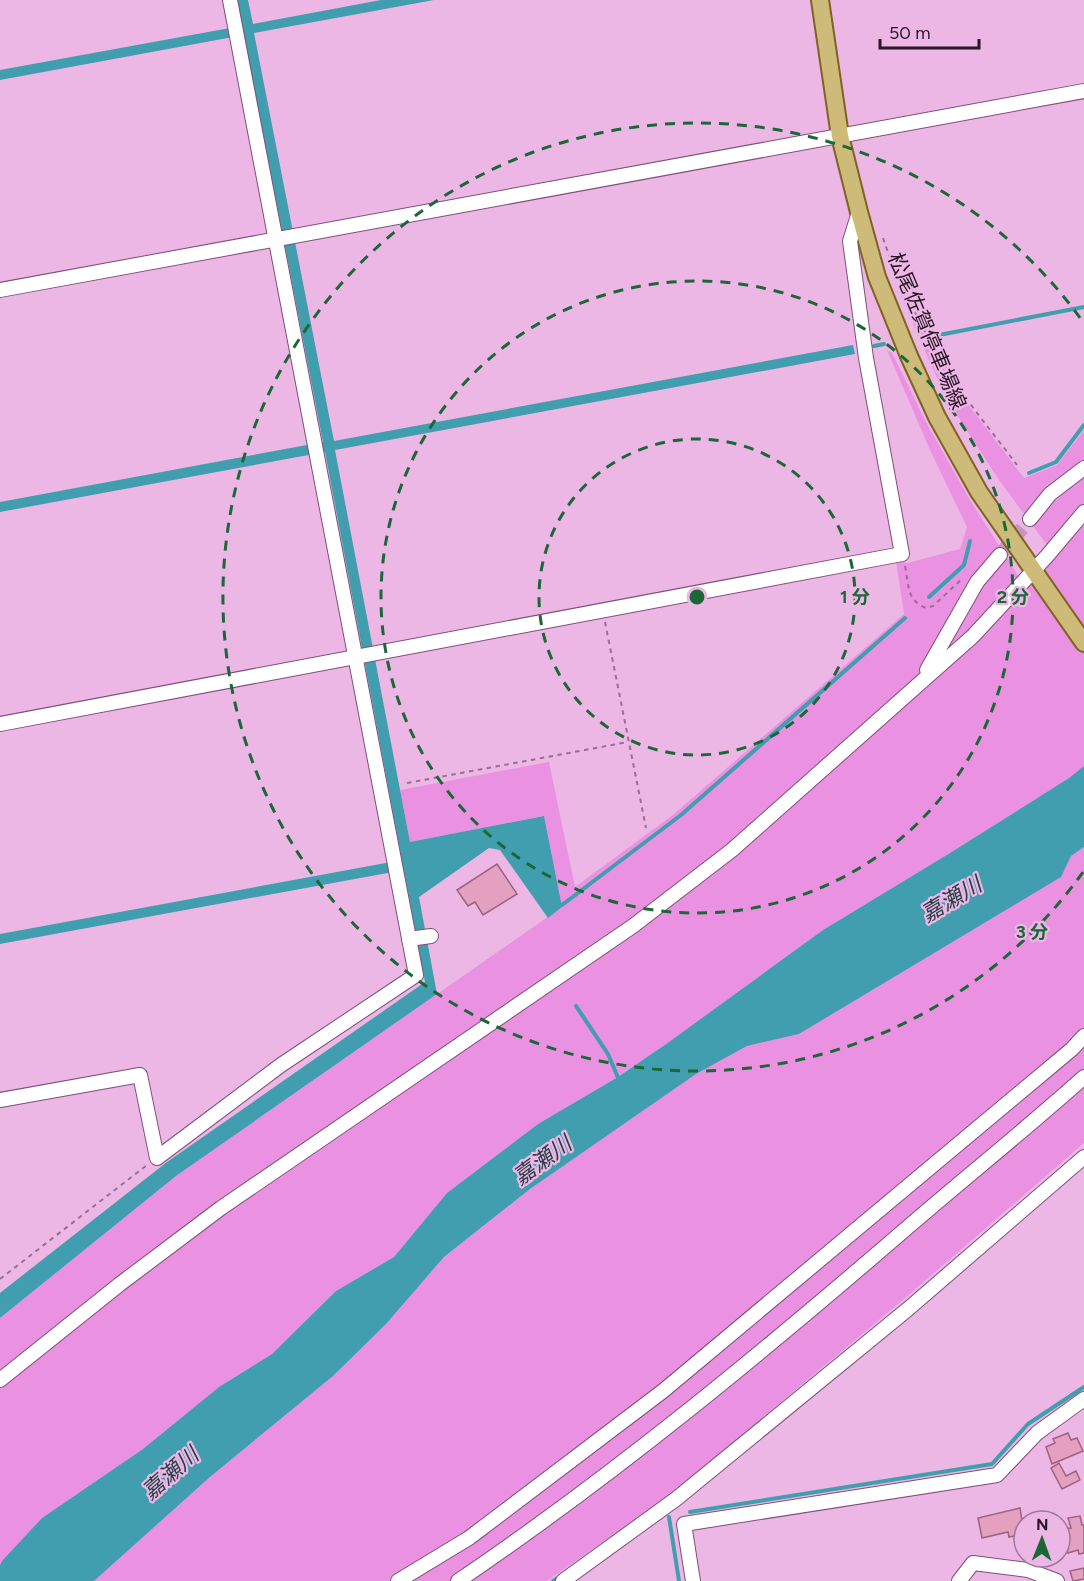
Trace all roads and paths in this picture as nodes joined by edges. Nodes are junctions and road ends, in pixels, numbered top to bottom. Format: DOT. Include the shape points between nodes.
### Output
graph roads {
  1 [pos="230,0"];
  2 [pos="820,0"];
  3 [pos="1084,91"];
  4 [pos="840,136"];
  5 [pos="859,212"];
  6 [pos="880,230"];
  7 [pos="276,240"];
  8 [pos="0,290"];
  9 [pos="1017,465"];
  10 [pos="1084,468"];
  11 [pos="1084,512"];
  12 [pos="1030,519"];
  13 [pos="902,554"];
  14 [pos="1000,555"];
  15 [pos="1033,570"];
  16 [pos="965,577"];
  17 [pos="603,611"];
  18 [pos="1084,643"];
  19 [pos="355,658"];
  20 [pos="921,680"];
  21 [pos="0,724"];
  22 [pos="628,742"];
  23 [pos="407,783"];
  24 [pos="646,828"];
  25 [pos="431,936"];
  26 [pos="409,939"];
  27 [pos="1084,1036"];
  28 [pos="1084,1077"];
  29 [pos="0,1100"];
  30 [pos="1084,1157"];
  31 [pos="157,1158"];
  32 [pos="0,1279"];
  33 [pos="0,1380"];
  34 [pos="1084,1399"];
  35 [pos="676,1499"];
  36 [pos="684,1524"];
  37 [pos="398,1581"];
  38 [pos="458,1581"];
  39 [pos="563,1581"];
  40 [pos="693,1581"];
  41 [pos="959,1581"];
  42 [pos="1057,1581"];
  1 -- 7 [label="street"];
  2 -- 4 [label="main road, 松尾佐賀停車場線"];
  3 -- 4 [label="street"];
  4 -- 5 [label="main road, 松尾佐賀停車場線"];
  4 -- 7 [label="street"];
  5 -- 13 [label="street" via="850,242 866,358"];
  5 -- 15 [label="main road, 松尾佐賀停車場線" via="877,277 937,417 979,492"];
  6 -- 9 [label="path" via="911,305 956,383"];
  7 -- 8 [label="street"];
  7 -- 19 [label="street"];
  10 -- 12 [label="street" via="1050,494"];
  11 -- 15 [label="street"];
  13 -- 16 [label="path" via="911,598 926,608"];
  13 -- 17 [label="street"];
  14 -- 20 [label="street" via="978,582"];
  15 -- 18 [label="main road, 松尾佐賀停車場線"];
  15 -- 20 [label="street" via="973,636"];
  17 -- 19 [label="street"];
  17 -- 22 [label="path"];
  19 -- 21 [label="street"];
  19 -- 26 [label="street"];
  20 -- 33 [label="street" via="732,850 633,926 221,1208"];
  22 -- 23 [label="path"];
  22 -- 24 [label="path"];
  25 -- 26 [label="street"];
  26 -- 31 [label="street" via="416,975 281,1065"];
  27 -- 37 [label="street" via="663,1391 469,1538"];
  28 -- 38 [label="street" via="732,1376 532,1531"];
  29 -- 31 [label="street" via="140,1075"];
  30 -- 35 [label="street" via="908,1309"];
  31 -- 32 [label="path"];
  34 -- 36 [label="street" via="1037,1433 997,1475"];
  35 -- 36 [label="street"];
  35 -- 39 [label="street"];
  36 -- 40 [label="street"];
  41 -- 42 [label="street" via="973,1563 1028,1570"];
}
